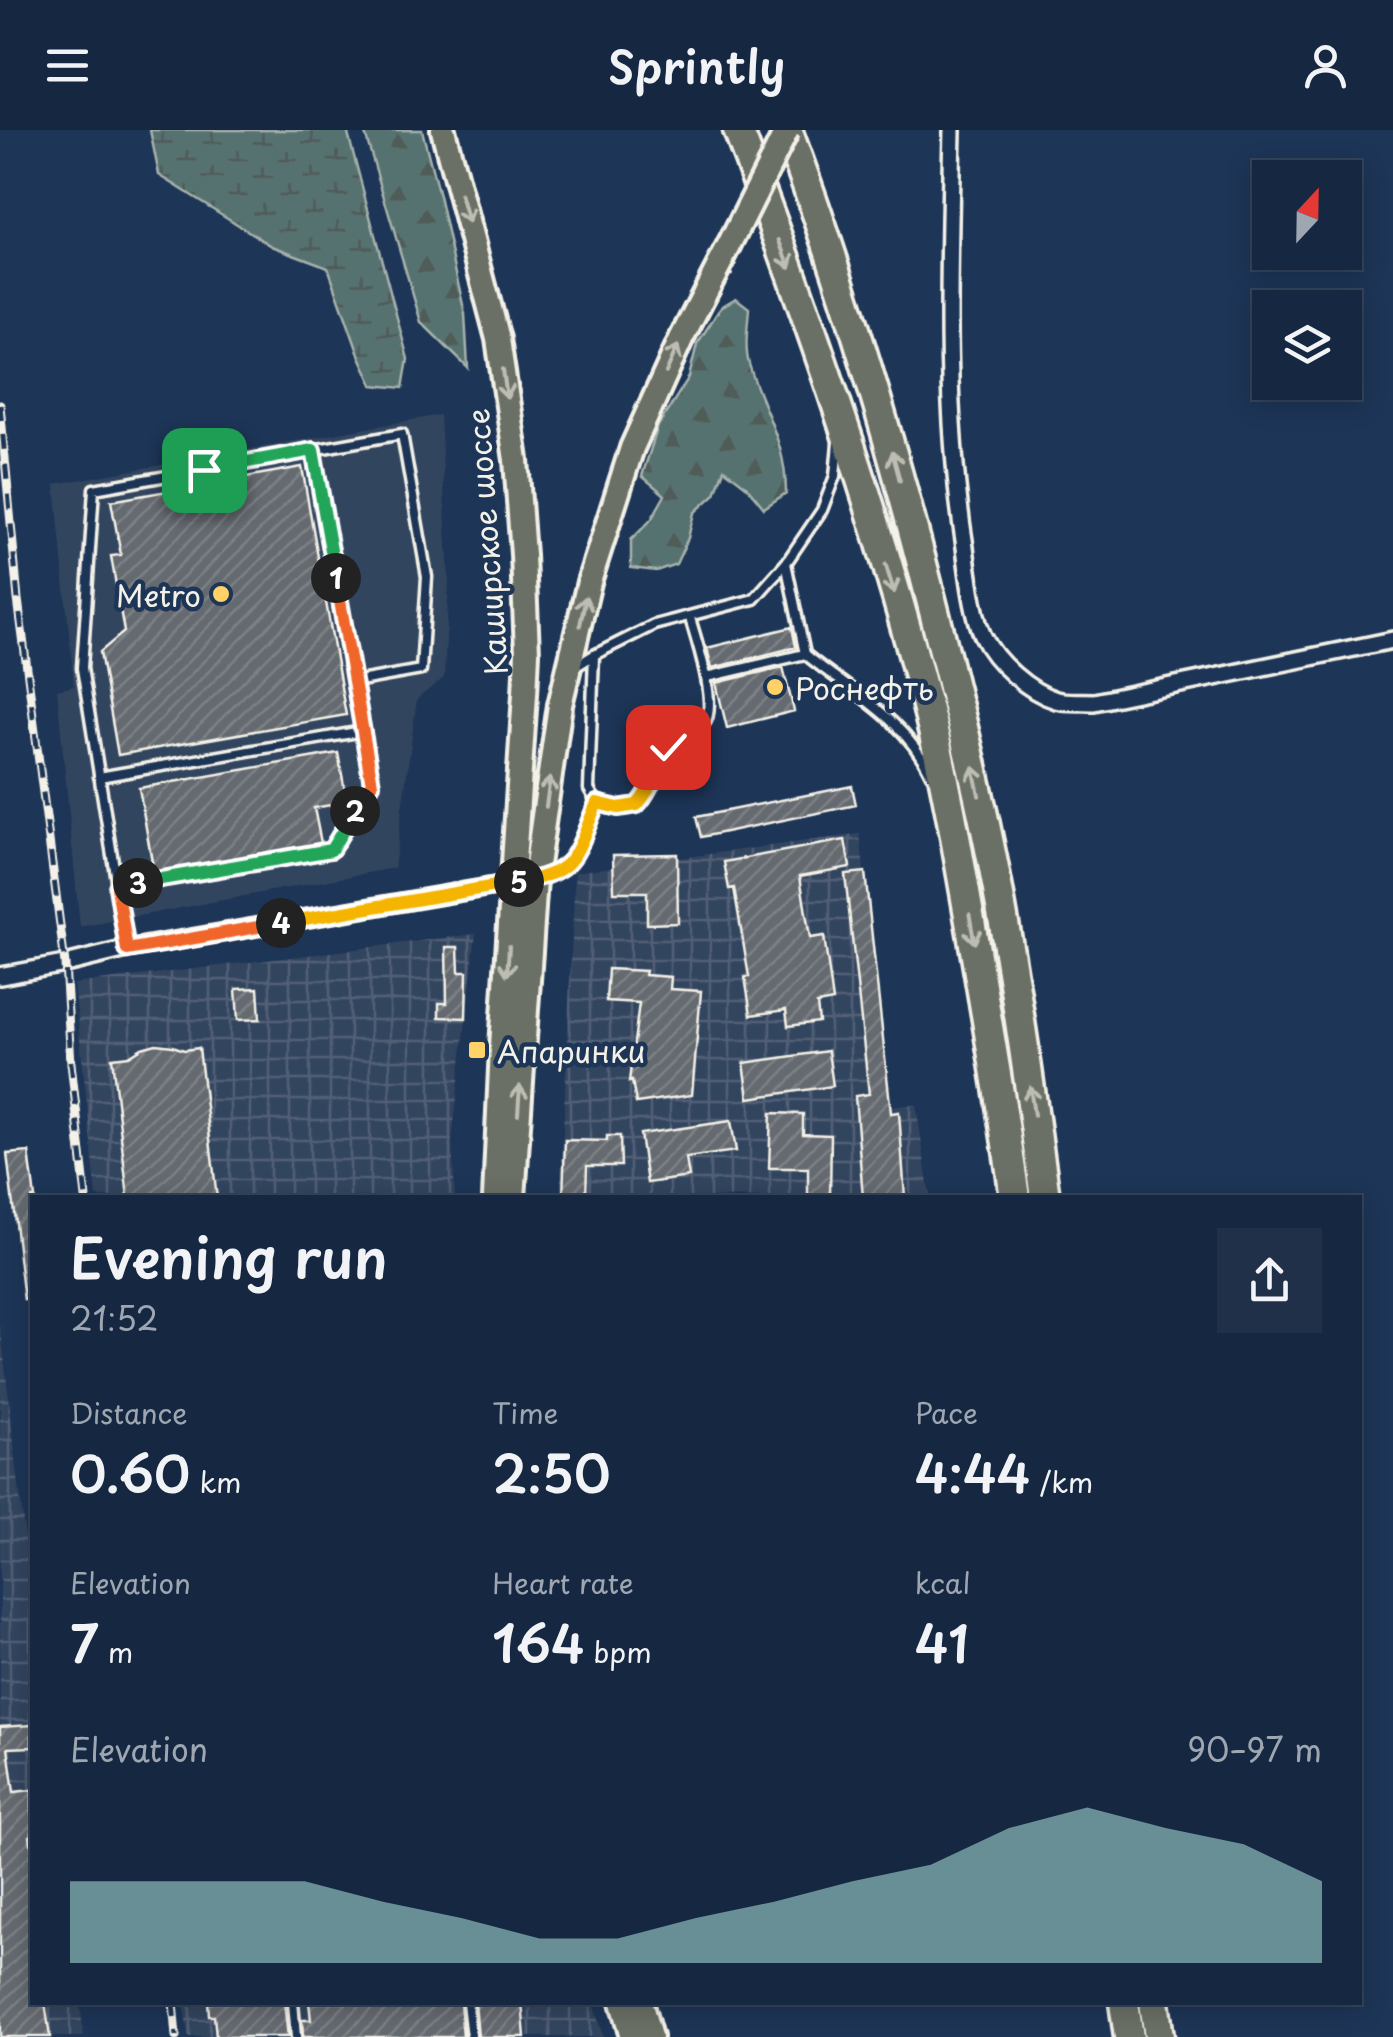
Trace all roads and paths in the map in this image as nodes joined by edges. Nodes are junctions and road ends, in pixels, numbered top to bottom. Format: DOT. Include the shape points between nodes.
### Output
graph roads {
  1 [pos="443,130"];
  2 [pos="738,130"];
  3 [pos="787,130"];
  4 [pos="952,130"];
  5 [pos="841,419"];
  6 [pos="313,450"];
  7 [pos="786,563"];
  8 [pos="690,618"];
  9 [pos="1393,640"];
  10 [pos="805,654"];
  11 [pos="594,655"];
  12 [pos="570,670"];
  13 [pos="706,678"];
  14 [pos="354,682"];
  15 [pos="525,694"];
  16 [pos="560,705"];
  17 [pos="363,730"];
  18 [pos="99,777"];
  19 [pos="597,803"];
  20 [pos="960,867"];
  21 [pos="524,881"];
  22 [pos="117,887"];
  23 [pos="127,950"];
  24 [pos="0,976"];
  25 [pos="495,1195"];
  26 [pos="513,1195"];
  27 [pos="1015,1195"];
  28 [pos="1045,1195"];
  29 [pos="293,2005"];
  30 [pos="468,2005"];
  31 [pos="623,2005"];
  32 [pos="641,2005"];
  33 [pos="1124,2005"];
  34 [pos="1154,2005"];
  35 [pos="296,2037"];
  36 [pos="471,2037"];
  37 [pos="632,2037"];
  38 [pos="650,2037"];
  39 [pos="1129,2037"];
  40 [pos="1159,2037"];
  1 -- 15 [label="main road, Каширское шоссе, one-way" via="498,339 511,426 523,555"];
  2 -- 5 [label="highway, one-way"];
  12 -- 3 [label="main road, one-way, bridge" via="589,582 632,448"];
  28 -- 3 [label="highway, one-way" via="972,760 883,419"];
  4 -- 9 [label="street" via="950,400 961,524 983,636 1006,667 1059,701 1094,702"];
  5 -- 7 [label="lane" via="835,476 822,510"];
  5 -- 20 [label="highway, one-way" via="926,701"];
  6 -- 14 [label="lane"];
  6 -- 14 [label="lane" via="402,434 427,577 420,670"];
  6 -- 18 [label="lane" via="94,488 82,668"];
  7 -- 8 [label="lane" via="754,598"];
  7 -- 10 [label="lane"];
  8 -- 11 [label="lane" via="654,626"];
  8 -- 13 [label="lane"];
  10 -- 13 [label="lane"];
  10 -- 20 [label="lane" via="908,736 938,792"];
  11 -- 12 [label="lane"];
  11 -- 19 [label="lane" via="589,789"];
  12 -- 16 [label="main road"];
  13 -- 19 [label="lane" via="708,720 668,747 645,797 618,808"];
  14 -- 17 [label="lane"];
  15 -- 16 [label="main road" via="528,710 540,719"];
  15 -- 21 [label="main road, Каширское шоссе"];
  21 -- 16 [label="main road, one-way"];
  17 -- 18 [label="lane"];
  17 -- 22 [label="lane" via="372,784 331,850"];
  18 -- 22 [label="lane"];
  19 -- 21 [label="lane" via="574,859 558,872"];
  20 -- 27 [label="highway, one-way"];
  21 -- 23 [label="street"];
  21 -- 25 [label="main road, Каширское шоссе, one-way"];
  26 -- 21 [label="main road, one-way"];
  22 -- 23 [label="lane"];
  23 -- 24 [label="street"];
  29 -- 35 [label="lane"];
  30 -- 36 [label="lane"];
  31 -- 37 [label="main road"];
  32 -- 38 [label="main road"];
  33 -- 39 [label="highway"];
  34 -- 40 [label="highway"];
}
